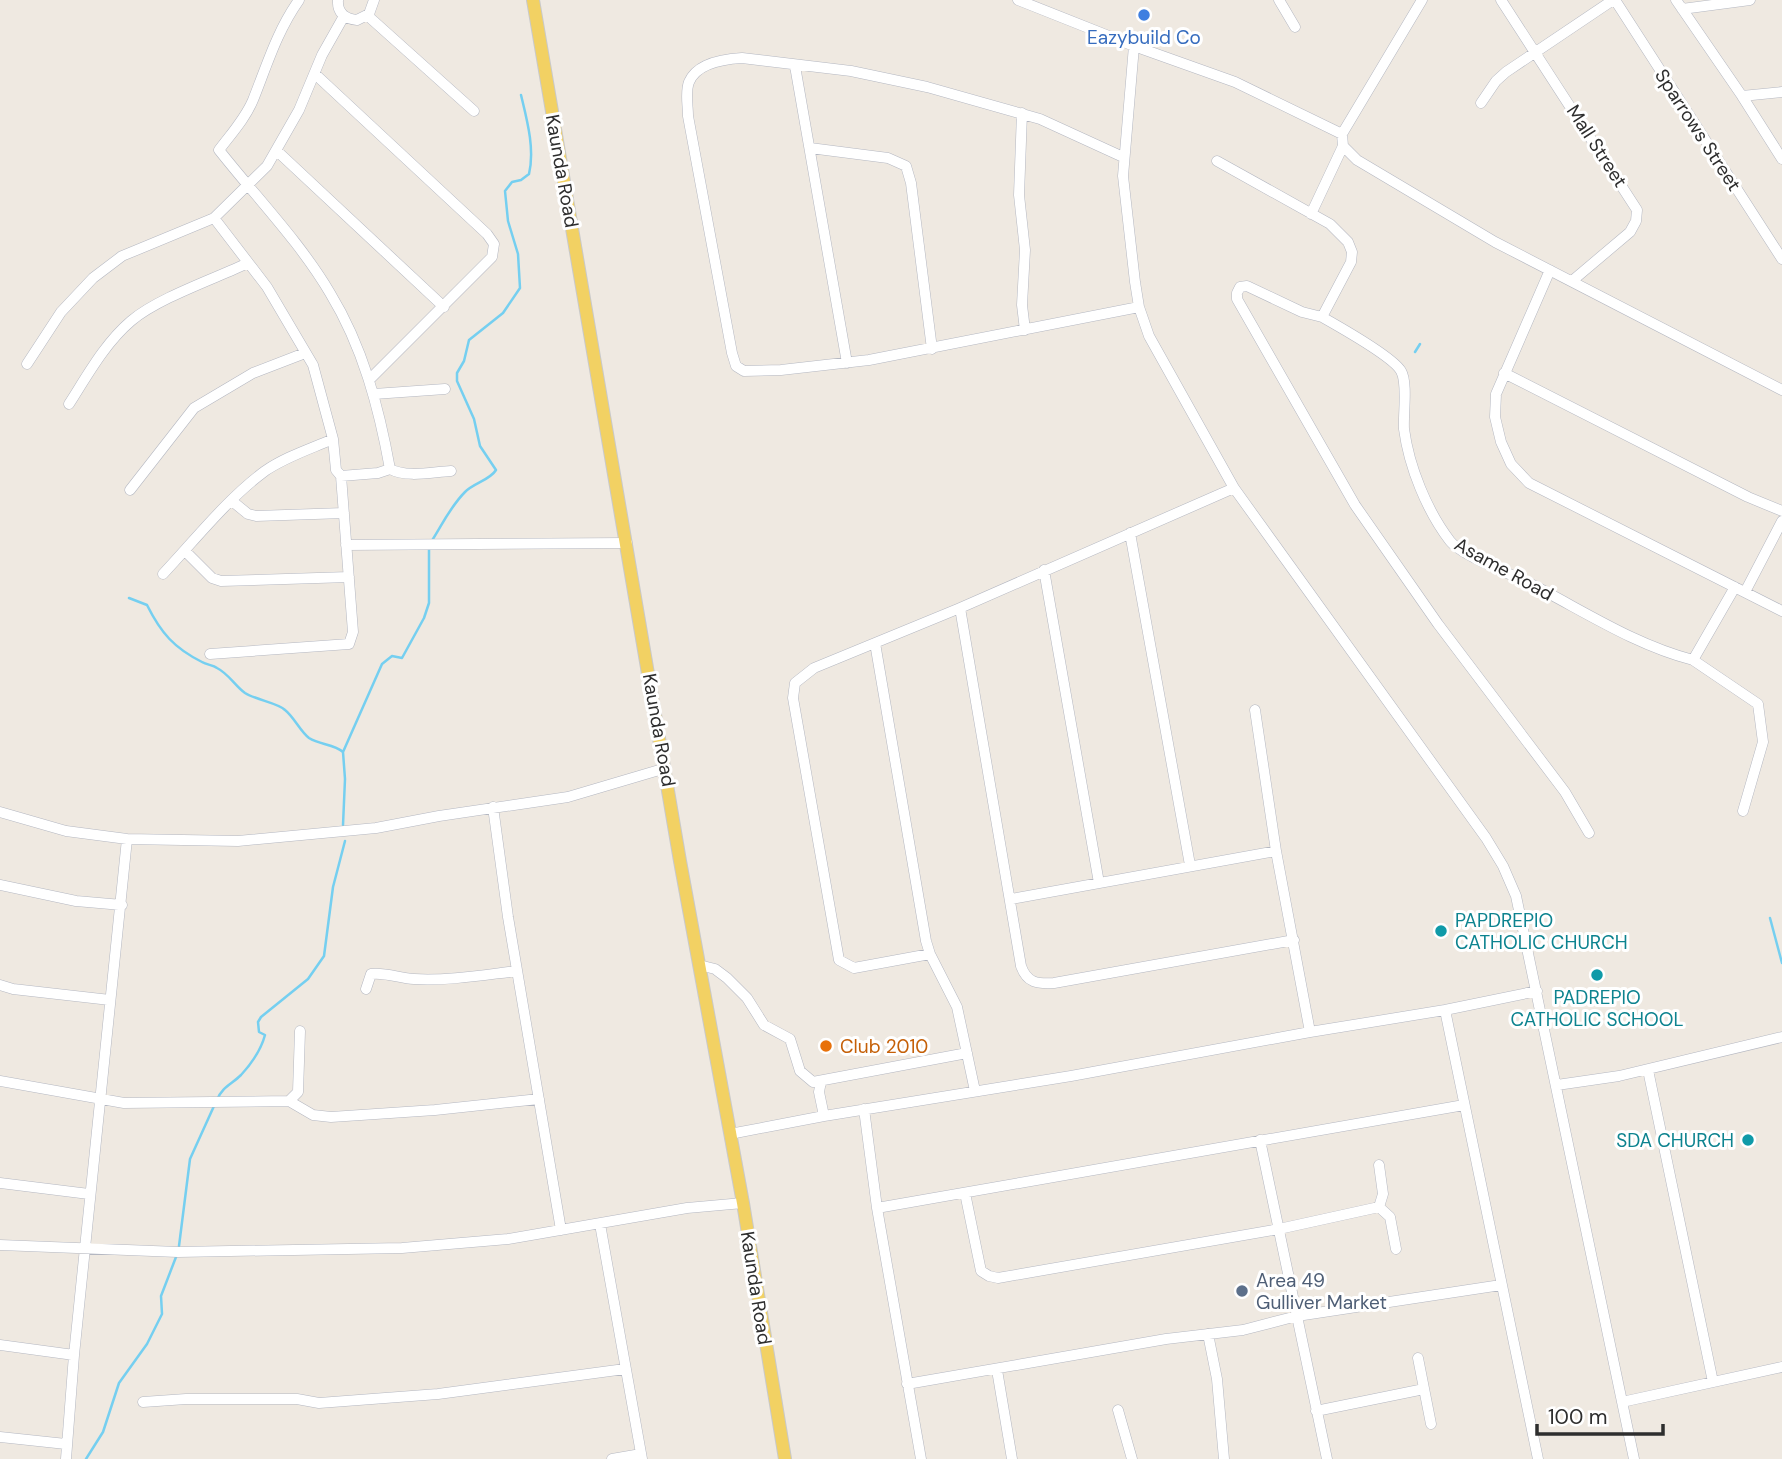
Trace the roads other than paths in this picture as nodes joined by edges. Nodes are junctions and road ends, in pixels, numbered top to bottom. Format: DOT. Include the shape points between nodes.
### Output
graph roads {
  1 [pos="299,0"];
  2 [pos="338,0"];
  3 [pos="374,0"];
  4 [pos="533,0"];
  5 [pos="1018,0"];
  6 [pos="1279,0"];
  7 [pos="1422,0"];
  8 [pos="1501,0"];
  9 [pos="1614,0"];
  10 [pos="1750,0"];
  11 [pos="1679,5"];
  12 [pos="344,16"];
  13 [pos="368,16"];
  14 [pos="1295,27"];
  15 [pos="1134,46"];
  16 [pos="1537,53"];
  17 [pos="795,66"];
  18 [pos="315,74"];
  19 [pos="1782,92"];
  20 [pos="1742,96"];
  21 [pos="1481,103"];
  22 [pos="474,111"];
  23 [pos="1022,113"];
  24 [pos="1342,134"];
  25 [pos="1343,146"];
  26 [pos="810,148"];
  27 [pos="277,151"];
  28 [pos="1123,157"];
  29 [pos="1782,159"];
  30 [pos="1217,161"];
  31 [pos="247,187"];
  32 [pos="1311,215"];
  33 [pos="214,218"];
  34 [pos="1782,259"];
  35 [pos="248,263"];
  36 [pos="1549,270"];
  37 [pos="1572,281"];
  38 [pos="444,307"];
  39 [pos="1139,307"];
  40 [pos="1322,317"];
  41 [pos="1025,330"];
  42 [pos="932,349"];
  43 [pos="306,353"];
  44 [pos="846,363"];
  45 [pos="27,364"];
  46 [pos="1504,373"];
  47 [pos="369,380"];
  48 [pos="445,389"];
  49 [pos="1782,390"];
  50 [pos="374,394"];
  51 [pos="69,404"];
  52 [pos="333,439"];
  53 [pos="390,469"];
  54 [pos="451,471"];
  55 [pos="341,475"];
  56 [pos="1234,488"];
  57 [pos="130,490"];
  58 [pos="232,501"];
  59 [pos="1782,511"];
  60 [pos="344,513"];
  61 [pos="1782,520"];
  62 [pos="1130,533"];
  63 [pos="627,543"];
  64 [pos="346,544"];
  65 [pos="185,551"];
  66 [pos="1044,570"];
  67 [pos="163,574"];
  68 [pos="348,578"];
  69 [pos="1740,590"];
  70 [pos="960,608"];
  71 [pos="1782,611"];
  72 [pos="875,643"];
  73 [pos="210,654"];
  74 [pos="1693,660"];
  75 [pos="1255,710"];
  76 [pos="666,768"];
  77 [pos="493,807"];
  78 [pos="1743,811"];
  79 [pos="0,812"];
  80 [pos="1589,832"];
  81 [pos="127,839"];
  82 [pos="1276,850"];
  83 [pos="1189,864"];
  84 [pos="1099,883"];
  85 [pos="0,886"];
  86 [pos="1011,899"];
  87 [pos="122,905"];
  88 [pos="1294,940"];
  89 [pos="930,954"];
  90 [pos="699,965"];
  91 [pos="517,971"];
  92 [pos="0,985"];
  93 [pos="366,989"];
  94 [pos="1537,991"];
  95 [pos="110,1000"];
  96 [pos="1445,1010"];
  97 [pos="300,1031"];
  98 [pos="1310,1032"];
  99 [pos="1782,1037"];
  100 [pos="967,1053"];
  101 [pos="1648,1070"];
  102 [pos="0,1081"];
  103 [pos="821,1081"];
  104 [pos="1557,1085"];
  105 [pos="975,1091"];
  106 [pos="99,1099"];
  107 [pos="539,1099"];
  108 [pos="289,1101"];
  109 [pos="1464,1105"];
  110 [pos="864,1109"];
  111 [pos="824,1116"];
  112 [pos="730,1134"];
  113 [pos="1260,1140"];
  114 [pos="1379,1165"];
  115 [pos="0,1183"];
  116 [pos="965,1193"];
  117 [pos="89,1194"];
  118 [pos="743,1203"];
  119 [pos="877,1208"];
  120 [pos="1379,1208"];
  121 [pos="600,1224"];
  122 [pos="1279,1229"];
  123 [pos="561,1230"];
  124 [pos="0,1245"];
  125 [pos="86,1248"];
  126 [pos="1396,1250"];
  127 [pos="1501,1285"];
  128 [pos="1297,1317"];
  129 [pos="1209,1334"];
  130 [pos="0,1345"];
  131 [pos="74,1355"];
  132 [pos="1418,1358"];
  133 [pos="1782,1367"];
  134 [pos="625,1369"];
  135 [pos="997,1370"];
  136 [pos="1713,1382"];
  137 [pos="907,1384"];
  138 [pos="1424,1389"];
  139 [pos="143,1402"];
  140 [pos="1622,1402"];
  141 [pos="1118,1410"];
  142 [pos="1316,1411"];
  143 [pos="1431,1424"];
  144 [pos="0,1437"];
  145 [pos="66,1444"];
  146 [pos="642,1457"];
  147 [pos="66,1459"];
  148 [pos="612,1459"];
  149 [pos="785,1459"];
  150 [pos="921,1459"];
  151 [pos="1012,1459"];
  152 [pos="1132,1459"];
  153 [pos="1224,1459"];
  154 [pos="1327,1459"];
  155 [pos="1538,1459"];
  156 [pos="1634,1459"];
  1 -- 31 [label="street" via="276,39 243,119 219,150"];
  2 -- 12 [label="street"];
  3 -- 13 [label="street"];
  4 -- 63 [label="main road, Kaunda Road"];
  5 -- 15 [label="street"];
  6 -- 14 [label="street"];
  7 -- 24 [label="street"];
  8 -- 16 [label="street, Mall Street"];
  9 -- 16 [label="street"];
  9 -- 34 [label="street, Sparrows Street"];
  10 -- 11 [label="street"];
  11 -- 20 [label="street"];
  12 -- 13 [label="street" via="357,20"];
  12 -- 18 [label="street"];
  13 -- 22 [label="street"];
  15 -- 24 [label="street" via="1236,82"];
  15 -- 28 [label="street"];
  16 -- 21 [label="street" via="1506,72"];
  16 -- 37 [label="street, Mall Street" via="1637,210 1630,232"];
  17 -- 23 [label="street" via="874,75"];
  17 -- 26 [label="street"];
  17 -- 44 [label="street" via="742,58 709,65 690,81 688,116 736,366 744,371 781,370"];
  18 -- 27 [label="street"];
  18 -- 38 [label="street" via="494,244 492,257"];
  19 -- 20 [label="street"];
  20 -- 29 [label="street"];
  23 -- 28 [label="street"];
  23 -- 41 [label="street" via="1019,186"];
  24 -- 25 [label="street"];
  25 -- 32 [label="street"];
  25 -- 36 [label="street" via="1378,174"];
  26 -- 42 [label="street" via="888,158 906,166"];
  26 -- 44 [label="street"];
  27 -- 31 [label="street"];
  27 -- 38 [label="street"];
  28 -- 39 [label="street"];
  30 -- 32 [label="street"];
  31 -- 33 [label="street"];
  31 -- 47 [label="street" via="330,293"];
  32 -- 40 [label="street" via="1336,230 1352,252"];
  33 -- 35 [label="street"];
  33 -- 45 [label="street" via="122,256 93,278 61,312"];
  35 -- 43 [label="street"];
  35 -- 51 [label="street" via="137,317 117,335"];
  36 -- 37 [label="street"];
  36 -- 46 [label="street"];
  37 -- 49 [label="street"];
  38 -- 47 [label="street"];
  39 -- 41 [label="street"];
  39 -- 56 [label="street" via="1149,336"];
  40 -- 74 [label="street, Asame Road" via="1401,370 1410,457 1452,544 1622,634"];
  40 -- 80 [label="street" via="1253,287 1240,287 1237,293 1255,333 1355,505 1565,792"];
  41 -- 42 [label="street"];
  42 -- 44 [label="street"];
  43 -- 52 [label="street"];
  43 -- 57 [label="street" via="253,373 194,408"];
  46 -- 59 [label="street"];
  46 -- 69 [label="street" via="1496,394 1496,428 1520,476"];
  47 -- 50 [label="street"];
  48 -- 50 [label="street"];
  50 -- 53 [label="street"];
  52 -- 55 [label="street" via="335,470"];
  52 -- 58 [label="street" via="266,470"];
  53 -- 54 [label="street" via="397,473"];
  53 -- 55 [label="street"];
  55 -- 60 [label="street"];
  56 -- 62 [label="street"];
  56 -- 94 [label="street" via="1486,838 1516,896"];
  58 -- 60 [label="street" via="256,516"];
  58 -- 65 [label="street"];
  60 -- 64 [label="street"];
  61 -- 69 [label="street"];
  62 -- 66 [label="street"];
  62 -- 83 [label="street"];
  63 -- 64 [label="street"];
  63 -- 76 [label="main road, Kaunda Road"];
  64 -- 68 [label="street"];
  65 -- 67 [label="street"];
  65 -- 68 [label="street" via="221,581"];
  66 -- 70 [label="street"];
  66 -- 84 [label="street"];
  68 -- 73 [label="street" via="353,632 349,644"];
  69 -- 71 [label="street"];
  69 -- 74 [label="street"];
  70 -- 72 [label="street"];
  70 -- 86 [label="street"];
  72 -- 89 [label="street"];
  72 -- 89 [label="street" via="814,668 793,688 815,829 839,960 853,968"];
  74 -- 78 [label="street" via="1758,704 1763,741"];
  75 -- 82 [label="street"];
  76 -- 77 [label="street" via="568,797"];
  76 -- 90 [label="main road, Kaunda Road"];
  77 -- 81 [label="street" via="376,828 238,841"];
  77 -- 91 [label="street"];
  79 -- 81 [label="street" via="66,831"];
  81 -- 87 [label="street"];
  82 -- 83 [label="street"];
  82 -- 88 [label="street"];
  83 -- 84 [label="street"];
  84 -- 86 [label="street"];
  85 -- 87 [label="street"];
  86 -- 88 [label="street" via="1024,975 1041,984"];
  87 -- 95 [label="street"];
  88 -- 98 [label="street"];
  89 -- 100 [label="street" via="957,1007"];
  90 -- 103 [label="street" via="727,978 764,1025 790,1039 805,1077"];
  90 -- 112 [label="main road, Kaunda Road"];
  91 -- 93 [label="street" via="420,979 376,973 371,974"];
  91 -- 107 [label="street"];
  92 -- 95 [label="street"];
  94 -- 96 [label="street"];
  94 -- 104 [label="street"];
  95 -- 106 [label="street"];
  96 -- 98 [label="street"];
  96 -- 109 [label="street"];
  97 -- 108 [label="street" via="298,1092"];
  98 -- 105 [label="street"];
  99 -- 101 [label="street"];
  100 -- 103 [label="street"];
  100 -- 105 [label="street"];
  101 -- 104 [label="street"];
  101 -- 136 [label="street"];
  102 -- 106 [label="street"];
  103 -- 111 [label="street"];
  104 -- 140 [label="street"];
  105 -- 110 [label="street"];
  106 -- 108 [label="street"];
  106 -- 117 [label="street"];
  107 -- 108 [label="street" via="331,1117 313,1115"];
  107 -- 123 [label="street"];
  109 -- 113 [label="street"];
  109 -- 127 [label="street"];
  110 -- 111 [label="street"];
  110 -- 119 [label="street"];
  111 -- 112 [label="street"];
  112 -- 118 [label="main road, Kaunda Road"];
  113 -- 116 [label="street"];
  113 -- 122 [label="street"];
  114 -- 120 [label="street" via="1383,1194"];
  115 -- 117 [label="street"];
  116 -- 119 [label="street"];
  116 -- 122 [label="street" via="981,1271 998,1278"];
  117 -- 125 [label="street"];
  118 -- 121 [label="street"];
  118 -- 149 [label="main road, Kaunda Road"];
  119 -- 137 [label="street"];
  120 -- 122 [label="street"];
  120 -- 126 [label="street" via="1390,1217"];
  121 -- 123 [label="street"];
  121 -- 134 [label="street"];
  122 -- 128 [label="street"];
  123 -- 125 [label="street" via="468,1243 355,1250"];
  124 -- 125 [label="street"];
  125 -- 131 [label="street"];
  127 -- 128 [label="street"];
  127 -- 155 [label="street"];
  128 -- 129 [label="street"];
  128 -- 142 [label="street"];
  129 -- 135 [label="street"];
  129 -- 153 [label="street"];
  130 -- 131 [label="street"];
  131 -- 145 [label="street"];
  132 -- 138 [label="street"];
  133 -- 136 [label="street"];
  134 -- 139 [label="street" via="438,1394 319,1403 297,1399"];
  134 -- 146 [label="street"];
  135 -- 137 [label="street"];
  135 -- 151 [label="street"];
  136 -- 140 [label="street"];
  137 -- 150 [label="street"];
  138 -- 142 [label="street"];
  138 -- 143 [label="street"];
  140 -- 156 [label="street"];
  141 -- 152 [label="street"];
  142 -- 154 [label="street"];
  144 -- 145 [label="street"];
  145 -- 147 [label="street"];
  146 -- 148 [label="street"];
}
